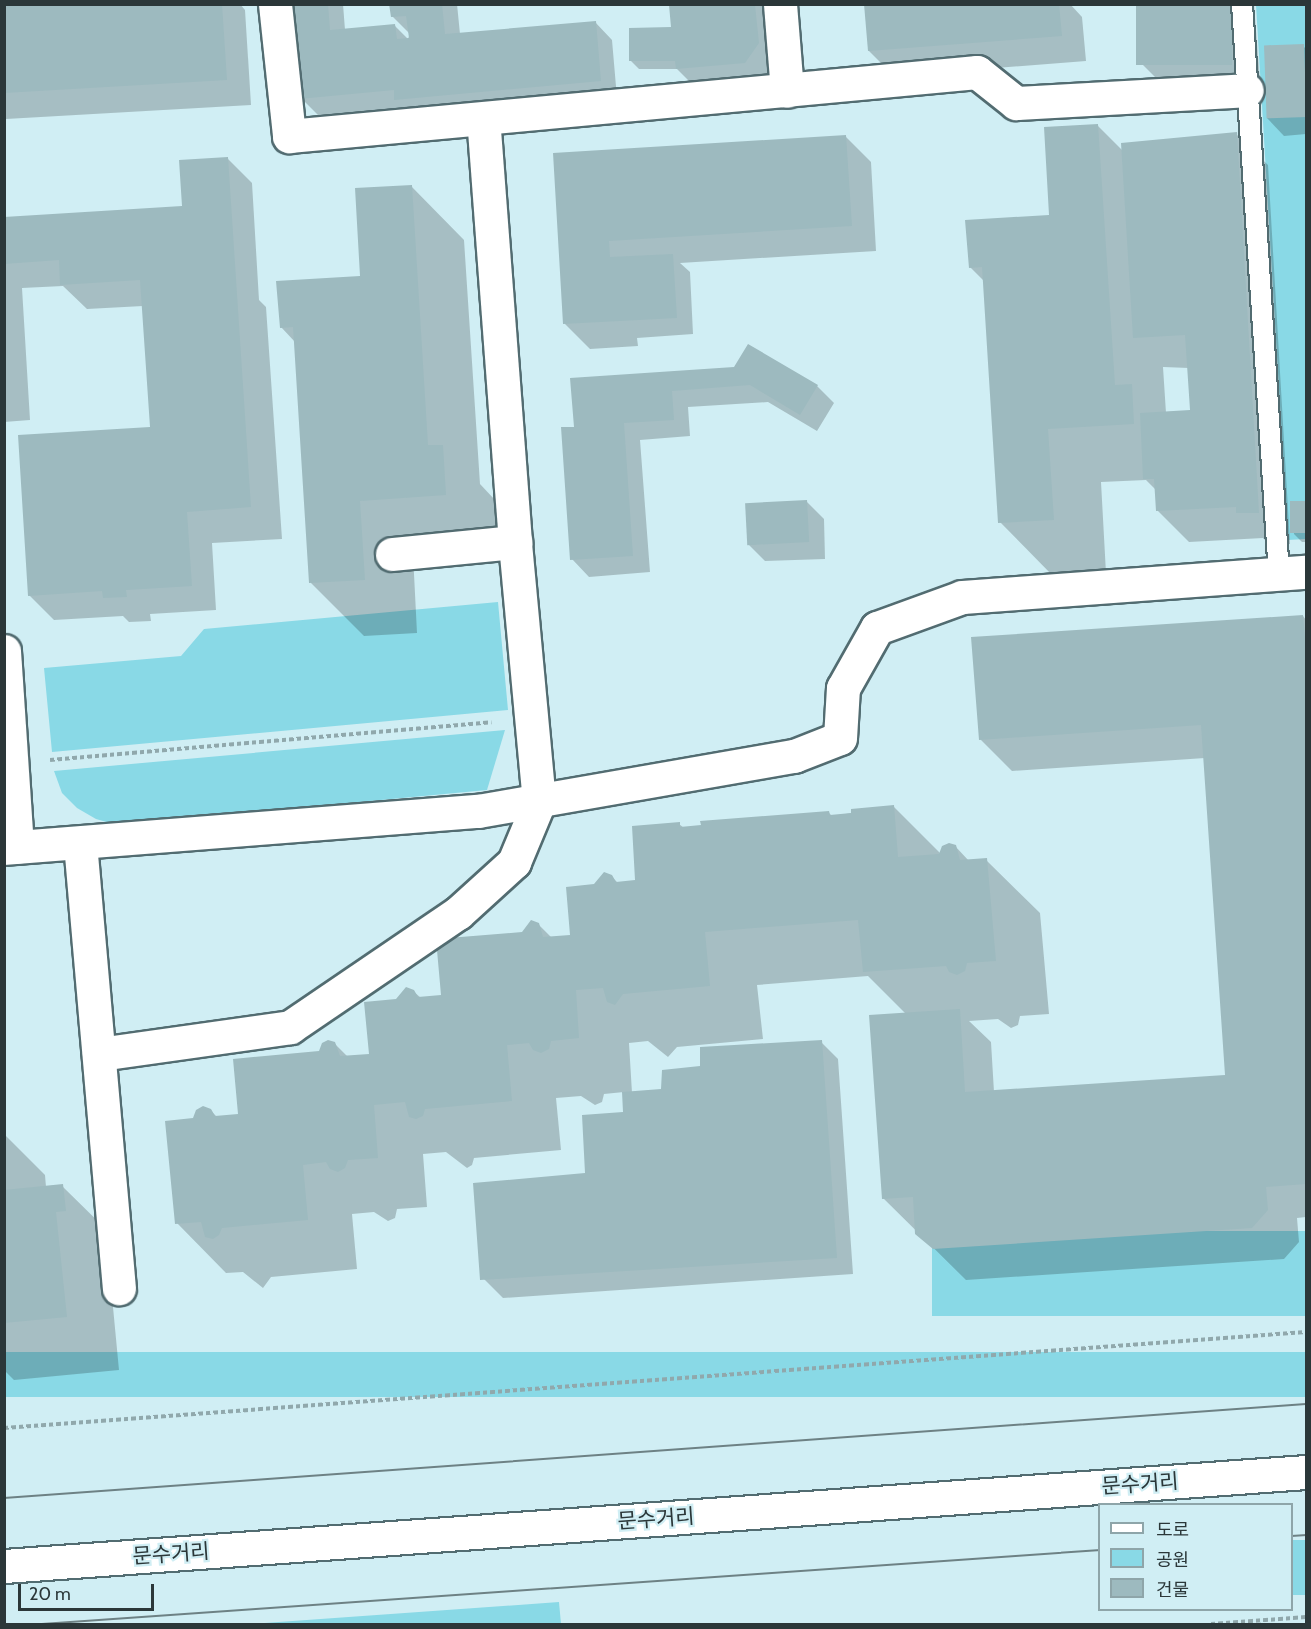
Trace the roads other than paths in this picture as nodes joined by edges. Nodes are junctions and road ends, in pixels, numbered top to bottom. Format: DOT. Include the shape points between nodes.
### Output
graph roads {
  1 [pos="275,4"];
  2 [pos="780,4"];
  3 [pos="1242,4"];
  4 [pos="1247,90"];
  5 [pos="787,91"];
  6 [pos="483,120"];
  7 [pos="515,542"];
  8 [pos="392,554"];
  9 [pos="1293,573"];
  10 [pos="4,651"];
  11 [pos="539,802"];
  12 [pos="80,843"];
  13 [pos="11,847"];
  14 [pos="99,1054"];
  15 [pos="119,1288"];
  16 [pos="1306,1472"];
  17 [pos="4,1566"];
  1 -- 6 [label="street" via="289,136"];
  2 -- 5 [label="street"];
  3 -- 4 [label="lane"];
  4 -- 5 [label="street" via="1016,103 977,72"];
  4 -- 9 [label="lane"];
  5 -- 6 [label="street"];
  6 -- 7 [label="street"];
  7 -- 8 [label="street"];
  7 -- 11 [label="street"];
  9 -- 11 [label="street" via="962,597 877,628 843,688 840,738 794,756"];
  10 -- 13 [label="street" via="12,764"];
  11 -- 12 [label="street" via="478,811"];
  11 -- 14 [label="street" via="514,861 458,913 290,1027"];
  12 -- 13 [label="street"];
  12 -- 14 [label="street"];
  14 -- 15 [label="street"];
  16 -- 17 [label="street, 문수거리"];
}
